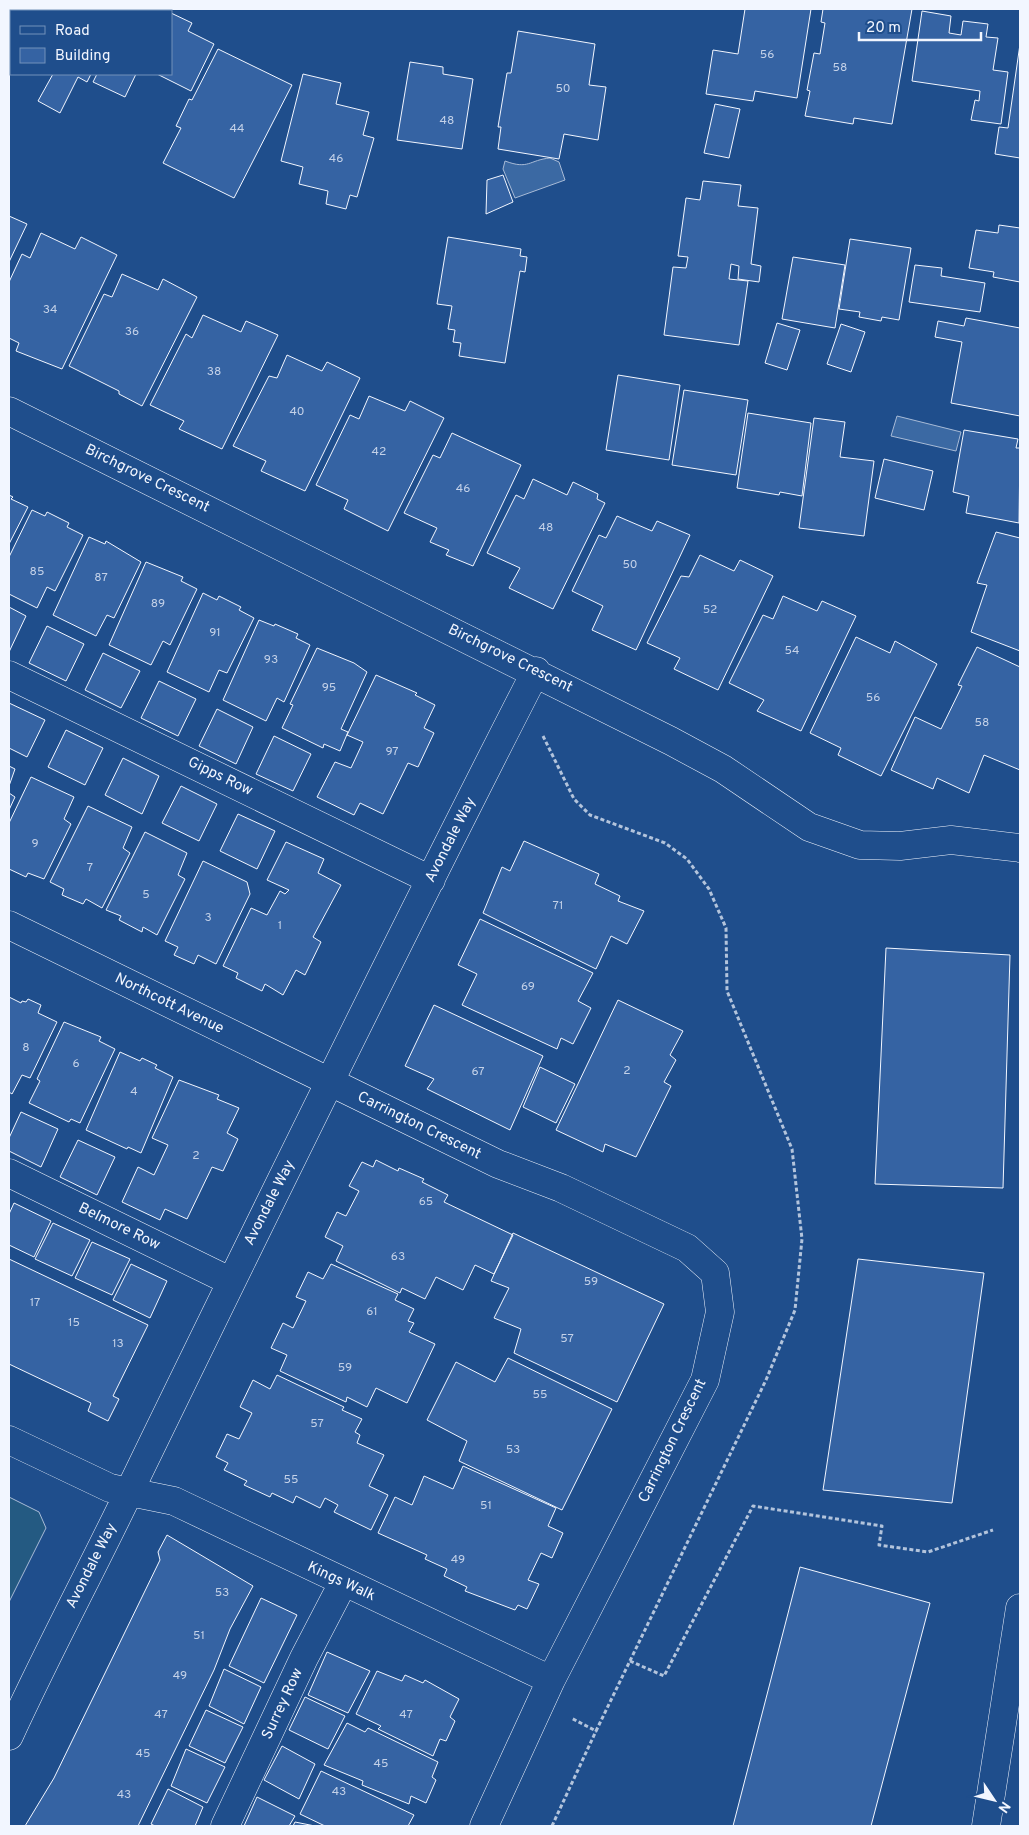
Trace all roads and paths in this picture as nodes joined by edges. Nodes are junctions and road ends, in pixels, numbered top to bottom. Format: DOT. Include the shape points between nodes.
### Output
graph roads {
  1 [pos="9,411"];
  2 [pos="536,672"];
  3 [pos="9,675"];
  4 [pos="1020,848"];
  5 [pos="431,880"];
  6 [pos="9,925"];
  7 [pos="330,1083"];
  8 [pos="9,1173"];
  9 [pos="230,1281"];
  10 [pos="9,1440"];
  11 [pos="129,1493"];
  12 [pos="993,1530"];
  13 [pos="343,1583"];
  14 [pos="1020,1608"];
  15 [pos="630,1661"];
  16 [pos="551,1680"];
  17 [pos="596,1731"];
  18 [pos="9,1736"];
  19 [pos="224,1826"];
  20 [pos="484,1826"];
  21 [pos="552,1826"];
  22 [pos="986,1826"];
  1 -- 2 [label="street, Birchgrove Crescent"];
  2 -- 4 [label="street, Birchgrove Crescent" via="724,769 809,827 860,845 900,846 951,840"];
  2 -- 5 [label="street, Avondale Way"];
  3 -- 5 [label="street, Gipps Row"];
  5 -- 7 [label="street, Avondale Way"];
  6 -- 7 [label="street, Northcott Avenue"];
  7 -- 9 [label="street, Avondale Way"];
  7 -- 16 [label="street, Carrington Crescent" via="498,1164 561,1188 687,1248 715,1273 720,1312 704,1380"];
  8 -- 9 [label="street, Belmore Row"];
  9 -- 11 [label="street, Avondale Way"];
  10 -- 11 [label="street" via="110,1488"];
  11 -- 13 [label="street, Kings Walk" via="174,1501"];
  11 -- 18 [label="street, Avondale Way"];
  12 -- 15 [label="path" via="928,1552 879,1545 882,1526 753,1506 664,1676"];
  13 -- 16 [label="street, Kings Walk"];
  13 -- 19 [label="street, Surrey Row"];
  14 -- 22 [label="street"];
  16 -- 20 [label="street, Carrington Crescent"];
  17 -- 21 [label="path"];
}
